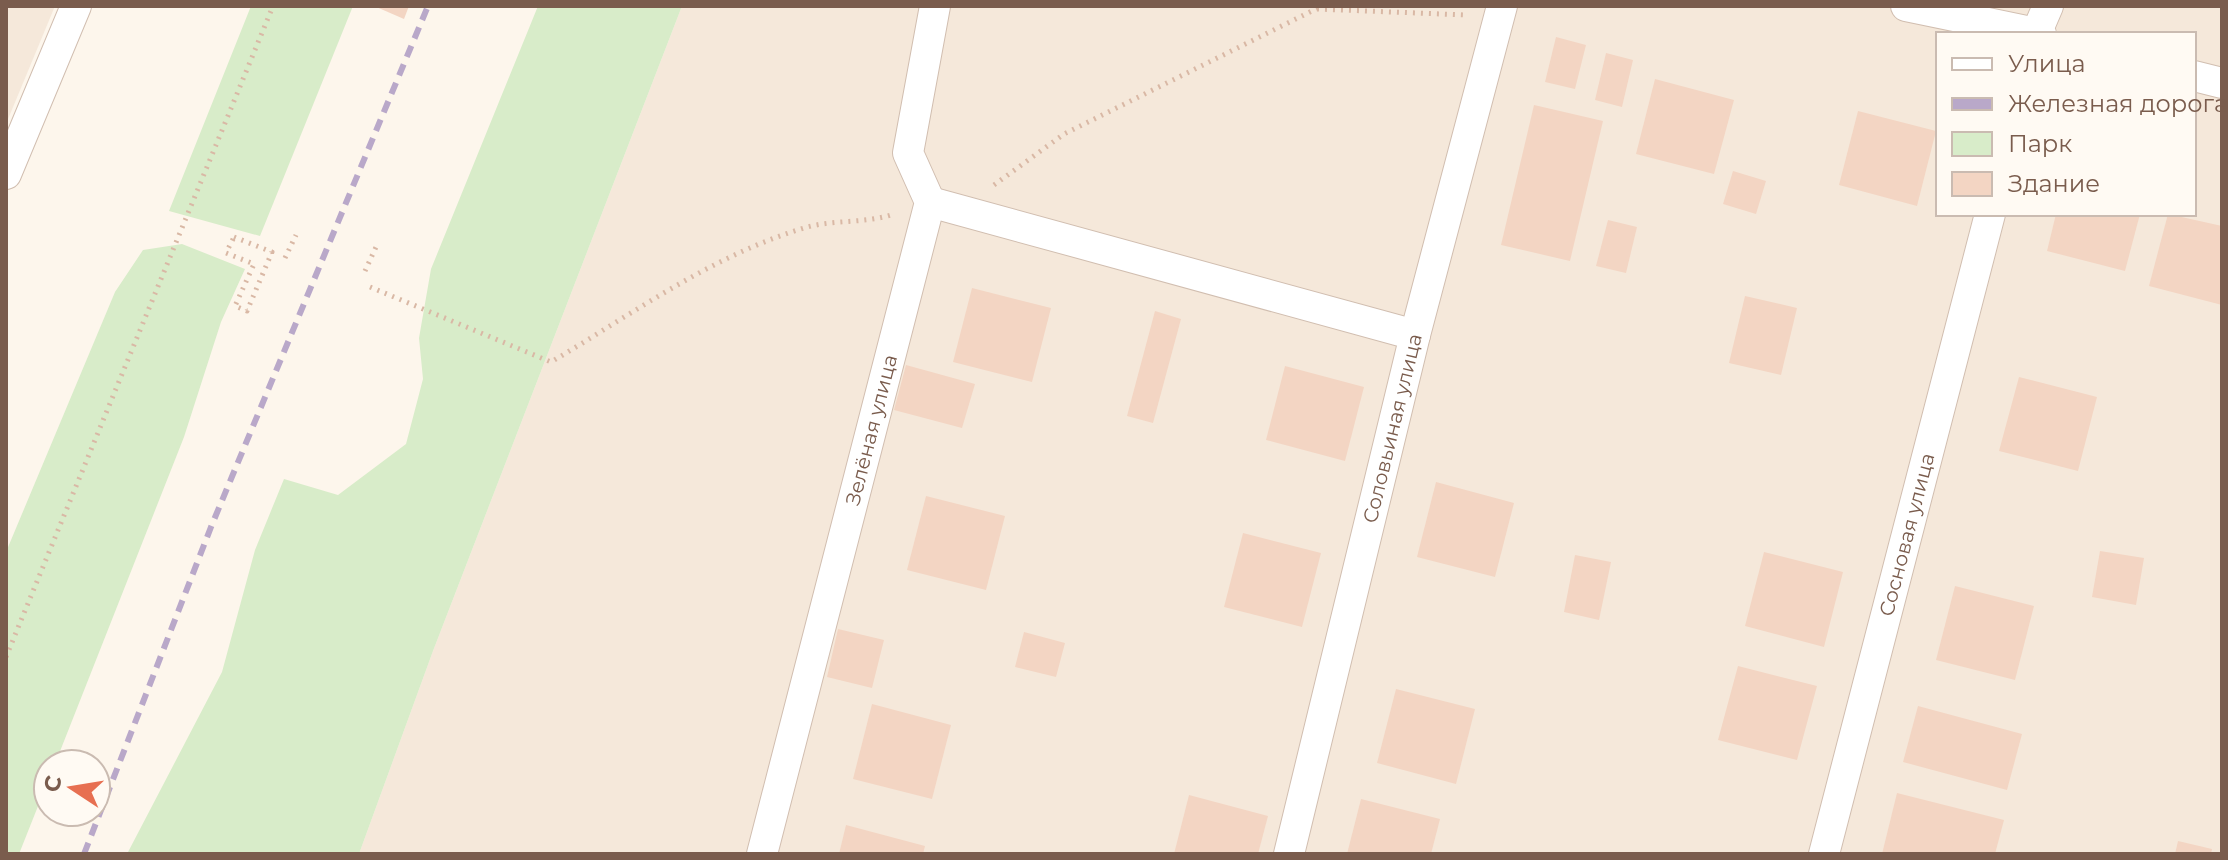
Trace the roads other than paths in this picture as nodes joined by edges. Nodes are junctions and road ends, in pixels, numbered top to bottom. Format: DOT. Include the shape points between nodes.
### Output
graph roads {
  1 [pos="76,6"];
  2 [pos="935,6"];
  3 [pos="1906,6"];
  4 [pos="1500,11"];
  5 [pos="2040,27"];
  6 [pos="2196,76"];
  7 [pos="2222,83"];
  8 [pos="6,174"];
  9 [pos="930,202"];
  10 [pos="1989,216"];
  11 [pos="1415,335"];
  12 [pos="762,854"];
  13 [pos="1289,854"];
  14 [pos="1824,854"];
  1 -- 8 [label="street"];
  2 -- 9 [label="street" via="908,153"];
  3 -- 5 [label="street"];
  4 -- 11 [label="street, Соловьиная улица"];
  6 -- 7 [label="street"];
  9 -- 11 [label="street"];
  9 -- 12 [label="street, Зелёная улица"];
  10 -- 14 [label="street, Сосновая улица"];
  11 -- 13 [label="street, Соловьиная улица"];
}
